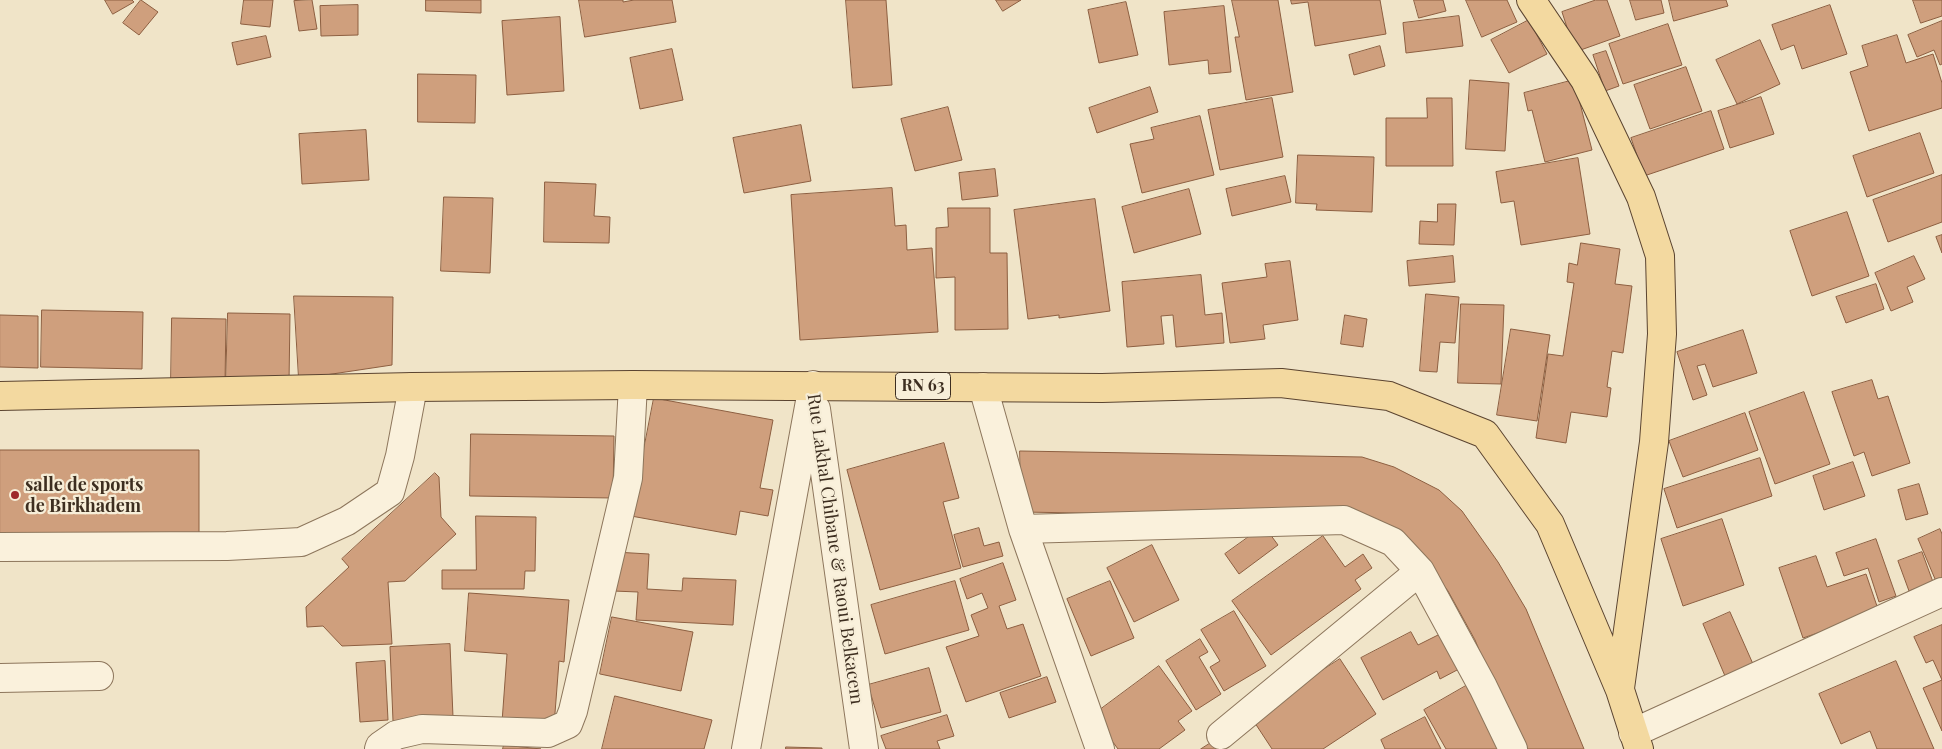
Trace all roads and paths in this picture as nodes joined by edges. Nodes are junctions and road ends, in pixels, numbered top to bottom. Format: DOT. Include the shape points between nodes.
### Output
graph roads {
  1 [pos="1531,0"];
  2 [pos="633,385"];
  3 [pos="813,385"];
  4 [pos="413,387"];
  5 [pos="983,387"];
  6 [pos="0,396"];
  7 [pos="1023,529"];
  8 [pos="0,547"];
  9 [pos="1420,571"];
  10 [pos="1942,592"];
  11 [pos="99,676"];
  12 [pos="0,678"];
  13 [pos="1620,690"];
  14 [pos="1221,735"];
  15 [pos="1636,741"];
  16 [pos="379,749"];
  17 [pos="746,749"];
  18 [pos="864,749"];
  19 [pos="1100,749"];
  20 [pos="1513,749"];
  1 -- 13 [label="main road" via="1585,80 1641,197 1660,256 1662,334 1654,442"];
  2 -- 3 [label="main road, RN 63"];
  2 -- 4 [label="main road, RN 63"];
  2 -- 16 [label="street" via="628,478 568,724 548,733 422,729 396,735"];
  3 -- 5 [label="main road, RN 63"];
  3 -- 17 [label="street, Rue Lakhal Chibane & Raoui Belkacem"];
  3 -- 18 [label="street, Rue Lakhal Chibane & Raoui Belkacem"];
  4 -- 6 [label="main road, RN 63"];
  4 -- 8 [label="street" via="390,492 347,521 301,542 227,546"];
  5 -- 7 [label="street"];
  5 -- 13 [label="main road, RN 63" via="1102,388 1282,383 1389,396 1484,434 1550,524"];
  7 -- 9 [label="street" via="1344,520 1393,542"];
  7 -- 19 [label="street"];
  9 -- 14 [label="street"];
  9 -- 20 [label="street"];
  10 -- 15 [label="street"];
  11 -- 12 [label="street"];
  13 -- 15 [label="main road, RN 63"];
}
